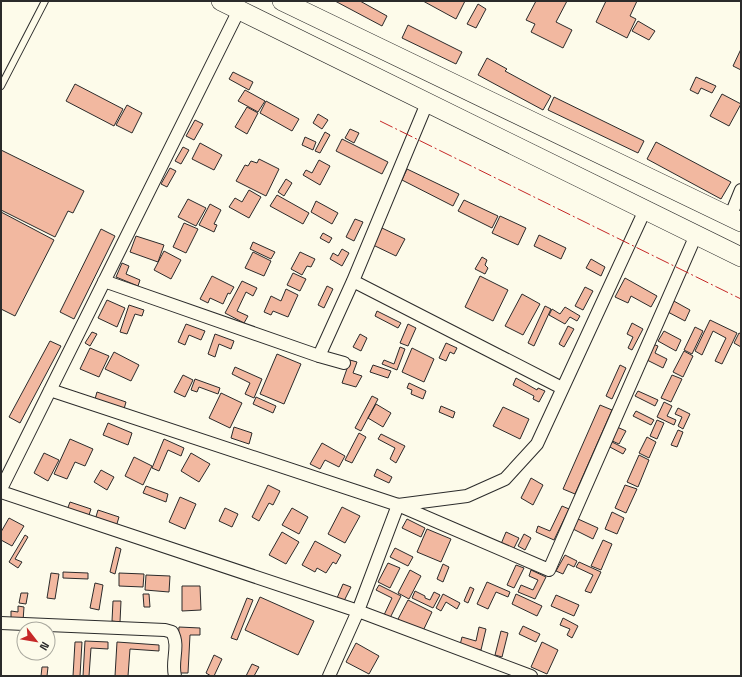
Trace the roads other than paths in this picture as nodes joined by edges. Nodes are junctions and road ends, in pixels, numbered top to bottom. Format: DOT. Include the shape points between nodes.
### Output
graph roads {
  1 [pos="45,1"];
  2 [pos="221,1"];
  3 [pos="282,1"];
  4 [pos="239,10"];
  5 [pos="1,86"];
  6 [pos="427,103"];
  7 [pos="741,190"];
  8 [pos="645,210"];
  9 [pos="736,219"];
  10 [pos="696,235"];
  11 [pos="741,258"];
  12 [pos="104,281"];
  13 [pos="353,281"];
  14 [pos="319,356"];
  15 [pos="344,363"];
  16 [pos="562,388"];
  17 [pos="50,390"];
  18 [pos="1,489"];
  19 [pos="1,492"];
  20 [pos="398,505"];
  21 [pos="358,611"];
  22 [pos="1,623"];
  23 [pos="175,676"];
  24 [pos="329,676"];
  25 [pos="531,676"];
  1 -- 5 [label="lane"];
  2 -- 4 [label="main road"];
  3 -- 9 [label="main road"];
  4 -- 6 [label="main road"];
  4 -- 12 [label="street"];
  6 -- 8 [label="main road"];
  6 -- 13 [label="street"];
  7 -- 9 [label="street"];
  8 -- 10 [label="main road"];
  8 -- 16 [label="street"];
  10 -- 11 [label="main road"];
  10 -- 20 [label="street" via="549,570"];
  12 -- 14 [label="street"];
  12 -- 17 [label="street"];
  13 -- 14 [label="street"];
  13 -- 16 [label="street"];
  14 -- 15 [label="street"];
  16 -- 20 [label="street" via="537,444 505,479 467,496"];
  17 -- 18 [label="street"];
  17 -- 20 [label="street"];
  19 -- 21 [label="street"];
  20 -- 21 [label="street"];
  21 -- 24 [label="street"];
  21 -- 25 [label="street"];
  22 -- 23 [label="street" via="172,632 176,639"];
}
